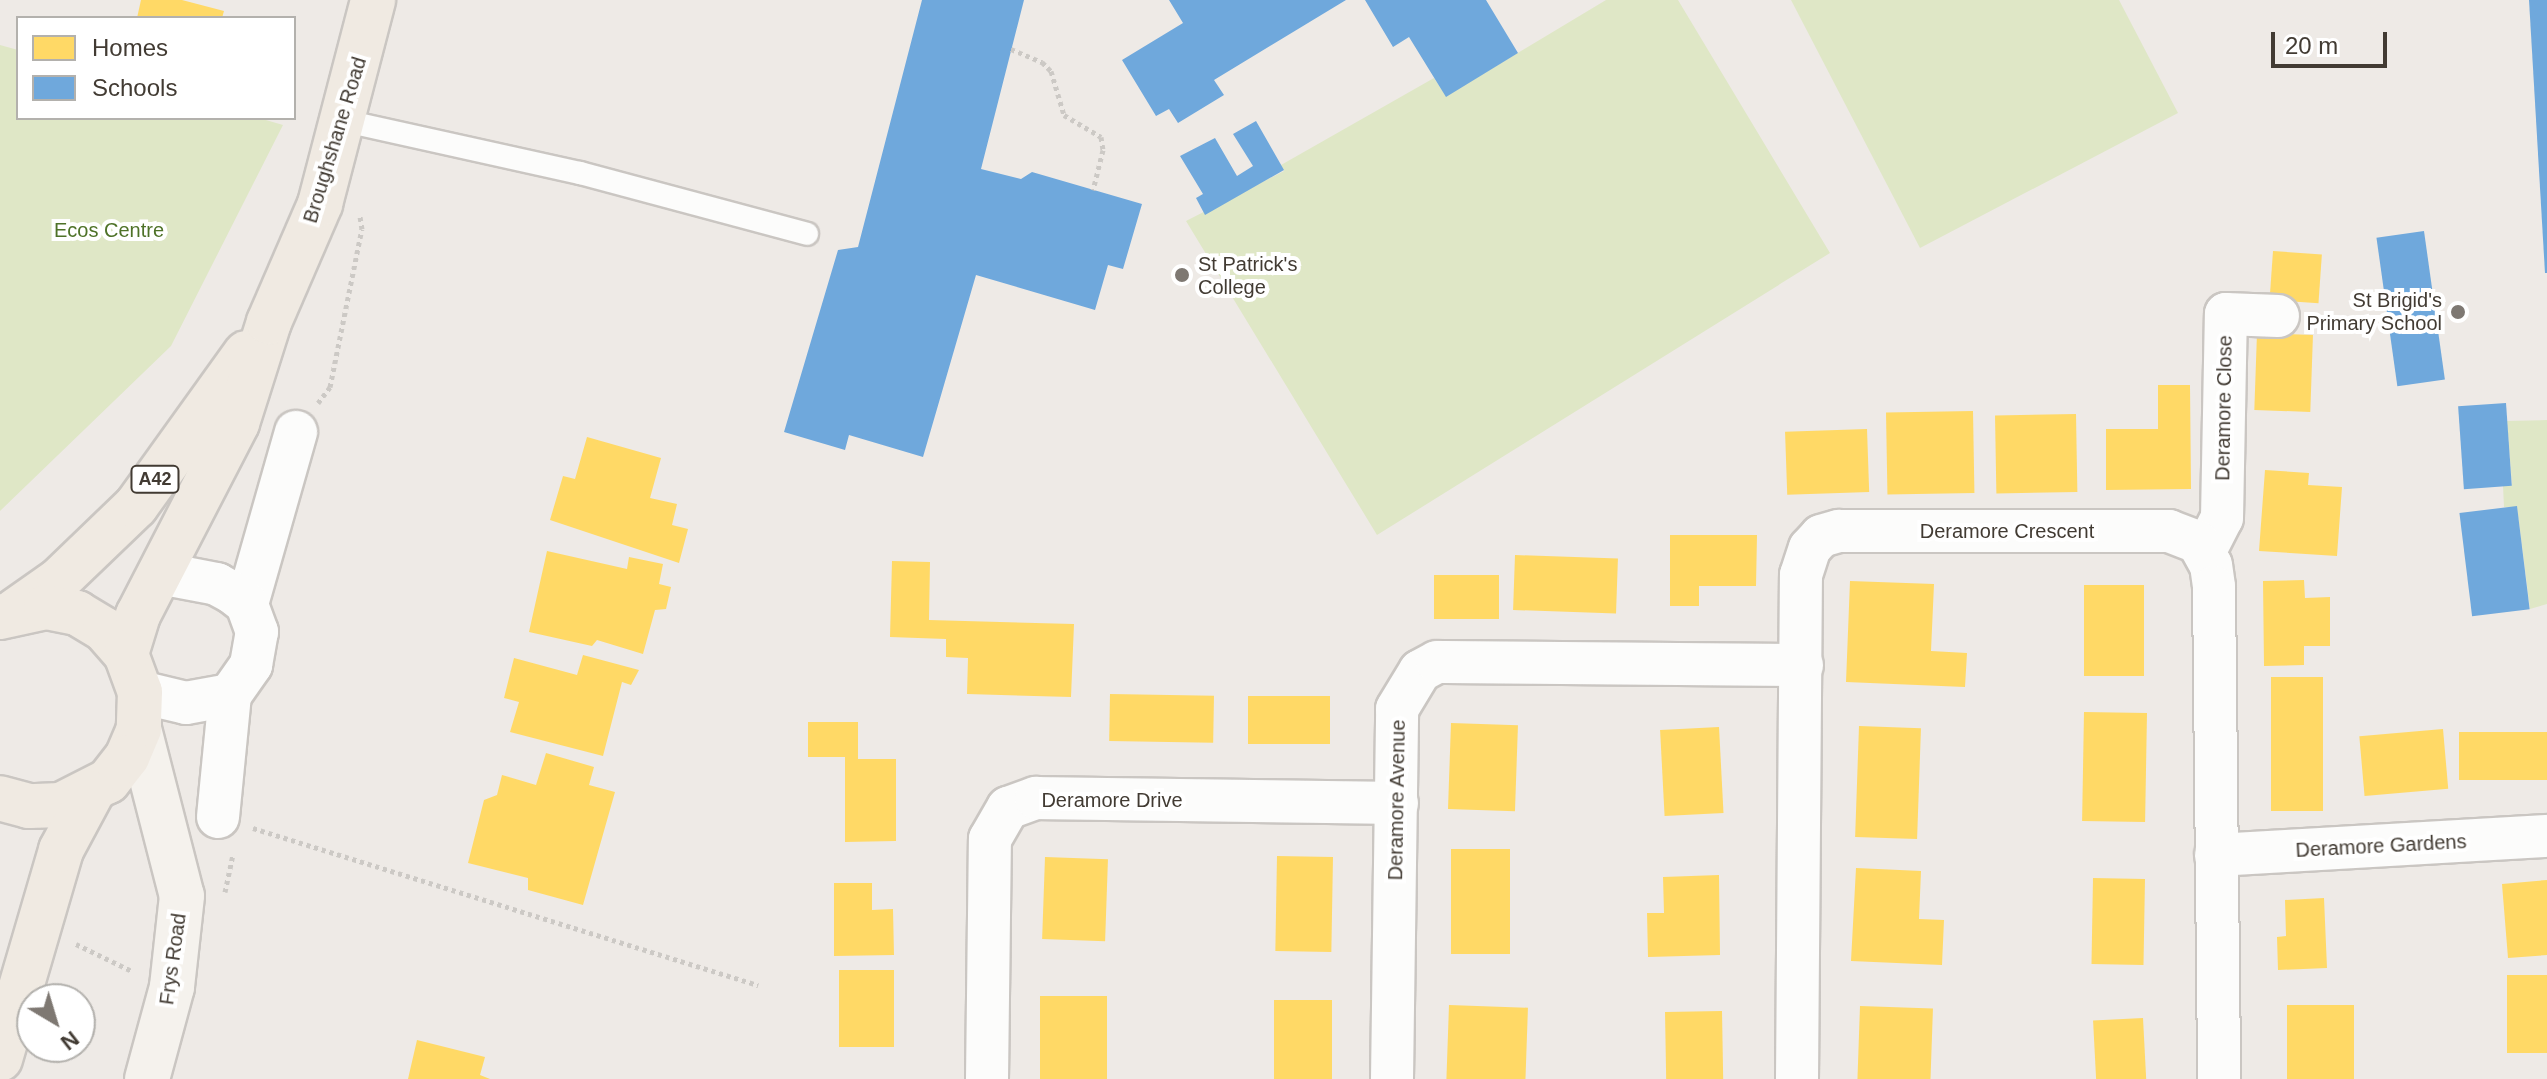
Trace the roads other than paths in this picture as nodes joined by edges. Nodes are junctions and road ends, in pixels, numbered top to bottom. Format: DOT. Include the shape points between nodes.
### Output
graph roads {
  1 [pos="373,0"];
  2 [pos="345,121"];
  3 [pos="807,234"];
  4 [pos="2278,316"];
  5 [pos="269,322"];
  6 [pos="296,432"];
  7 [pos="2205,551"];
  8 [pos="160,573"];
  9 [pos="247,604"];
  10 [pos="7,614"];
  11 [pos="1802,665"];
  12 [pos="135,692"];
  13 [pos="230,695"];
  14 [pos="99,788"];
  15 [pos="0,798"];
  16 [pos="1397,803"];
  17 [pos="218,817"];
  18 [pos="2547,836"];
  19 [pos="170,839"];
  20 [pos="2216,855"];
  21 [pos="0,1059"];
  22 [pos="147,1079"];
  23 [pos="987,1079"];
  24 [pos="1392,1079"];
  25 [pos="1797,1079"];
  26 [pos="2219,1079"];
  1 -- 2 [label="main road, Broughshane Road / A42"];
  2 -- 3 [label="lane" via="580,173"];
  2 -- 5 [label="main road, Broughshane Road / A42" via="320,204"];
  4 -- 7 [label="street, Deramore Close" via="2226,314 2222,518"];
  5 -- 8 [label="main road, A42" via="237,423"];
  5 -- 10 [label="main road, A42" via="136,506 59,580"];
  6 -- 9 [label="street"];
  7 -- 11 [label="street, Deramore Crescent" via="2194,538 2174,531 1827,533 1810,548 1802,569"];
  7 -- 20 [label="street" via="2214,587"];
  8 -- 9 [label="street" via="217,584"];
  8 -- 12 [label="main road, A42"];
  9 -- 13 [label="street" via="257,632 251,665"];
  10 -- 12 [label="main road, A42" via="46,607 77,613 105,630"];
  11 -- 16 [label="street, Deramore Avenue" via="1437,662 1414,678 1397,709"];
  11 -- 25 [label="street, Deramore Crescent"];
  12 -- 13 [label="street" via="186,703"];
  12 -- 14 [label="main road, A42" via="127,757"];
  12 -- 19 [label="street, Frys Road"];
  13 -- 17 [label="street"];
  14 -- 15 [label="main road" via="61,805 29,806"];
  14 -- 19 [label="street"];
  14 -- 21 [label="main road, A42" via="61,850"];
  16 -- 23 [label="street, Deramore Drive" via="1036,798 1008,808 990,839"];
  16 -- 24 [label="street, Deramore Avenue"];
  18 -- 20 [label="street, Deramore Gardens"];
  19 -- 22 [label="street, Frys Road" via="182,896 181,931"];
  20 -- 26 [label="street"];
}
